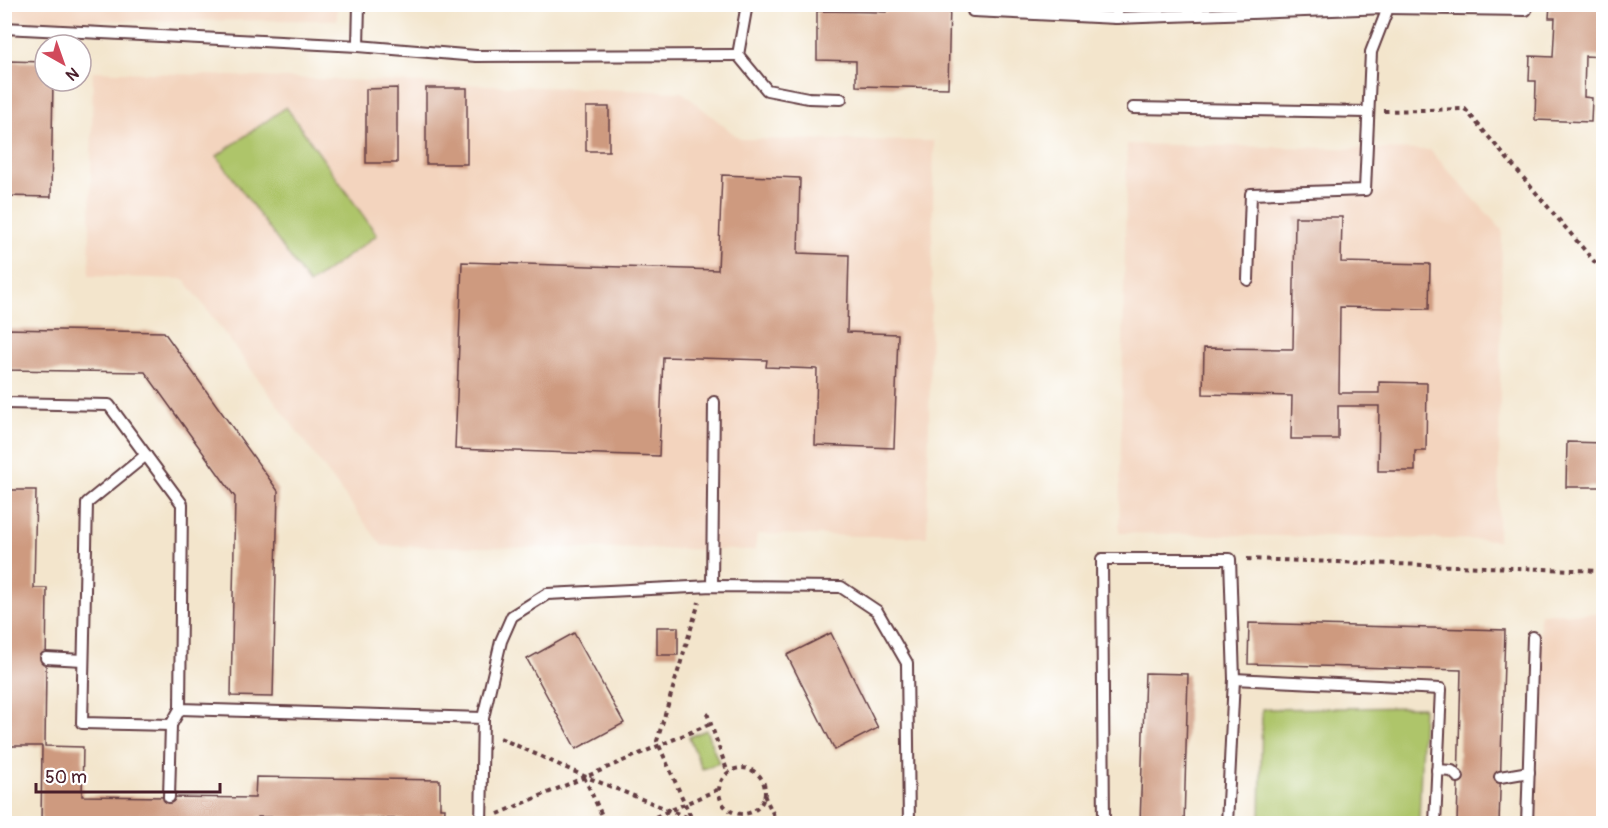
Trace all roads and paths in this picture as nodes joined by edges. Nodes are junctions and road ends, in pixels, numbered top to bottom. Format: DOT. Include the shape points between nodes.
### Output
graph roads {
  1 [pos="359,4"];
  2 [pos="747,4"];
  3 [pos="972,4"];
  4 [pos="1116,4"];
  5 [pos="1388,6"];
  6 [pos="1526,10"];
  7 [pos="1116,18"];
  8 [pos="4,28"];
  9 [pos="358,46"];
  10 [pos="738,55"];
  11 [pos="841,99"];
  12 [pos="1133,108"];
  13 [pos="1368,112"];
  14 [pos="1604,273"];
  15 [pos="1248,280"];
  16 [pos="714,402"];
  17 [pos="4,403"];
  18 [pos="146,455"];
  19 [pos="1230,559"];
  20 [pos="1604,571"];
  21 [pos="708,587"];
  22 [pos="1533,637"];
  23 [pos="46,658"];
  24 [pos="84,660"];
  25 [pos="1234,679"];
  26 [pos="180,709"];
  27 [pos="707,713"];
  28 [pos="483,724"];
  29 [pos="710,724"];
  30 [pos="171,725"];
  31 [pos="660,747"];
  32 [pos="1437,770"];
  33 [pos="1529,772"];
  34 [pos="728,773"];
  35 [pos="584,776"];
  36 [pos="1458,777"];
  37 [pos="1500,777"];
  38 [pos="719,789"];
  39 [pos="764,795"];
  40 [pos="169,797"];
  41 [pos="685,803"];
  42 [pos="670,809"];
  43 [pos="692,818"];
  44 [pos="481,822"];
  45 [pos="606,824"];
  46 [pos="639,824"];
  47 [pos="694,824"];
  48 [pos="704,824"];
  49 [pos="778,824"];
  50 [pos="909,824"];
  51 [pos="1104,824"];
  52 [pos="1227,824"];
  53 [pos="1435,824"];
  54 [pos="1527,824"];
  1 -- 9 [label="lane"];
  2 -- 10 [label="lane"];
  3 -- 7 [label="lane" via="973,11"];
  4 -- 7 [label="lane"];
  5 -- 6 [label="lane"];
  5 -- 7 [label="lane"];
  5 -- 13 [label="lane" via="1371,52"];
  8 -- 9 [label="lane"];
  9 -- 10 [label="lane" via="476,56"];
  10 -- 11 [label="lane" via="767,90"];
  12 -- 13 [label="lane"];
  13 -- 14 [label="path" via="1466,109"];
  13 -- 15 [label="lane" via="1365,190 1251,194"];
  16 -- 21 [label="lane"];
  17 -- 18 [label="lane" via="109,405"];
  18 -- 24 [label="lane" via="87,503"];
  18 -- 26 [label="lane" via="182,504"];
  19 -- 20 [label="path"];
  19 -- 25 [label="lane"];
  19 -- 51 [label="lane" via="1102,559"];
  21 -- 28 [label="lane" via="547,594 512,616 501,641"];
  21 -- 31 [label="path" via="657,741"];
  21 -- 50 [label="lane" via="842,587 877,611 907,663"];
  22 -- 33 [label="lane"];
  23 -- 24 [label="lane"];
  24 -- 30 [label="lane" via="82,723"];
  25 -- 32 [label="lane" via="1441,689"];
  25 -- 52 [label="lane"];
  26 -- 28 [label="lane"];
  26 -- 30 [label="lane"];
  27 -- 29 [label="path"];
  28 -- 35 [label="path"];
  28 -- 44 [label="lane"];
  29 -- 31 [label="path"];
  29 -- 34 [label="path"];
  30 -- 40 [label="lane"];
  31 -- 35 [label="path"];
  31 -- 41 [label="path"];
  32 -- 36 [label="lane" via="1452,771"];
  32 -- 53 [label="lane"];
  33 -- 37 [label="lane"];
  33 -- 54 [label="lane"];
  34 -- 38 [label="path"];
  34 -- 39 [label="path" via="737,769 751,771 761,780"];
  35 -- 42 [label="path"];
  35 -- 44 [label="path"];
  35 -- 45 [label="path"];
  38 -- 39 [label="path" via="723,804 735,813 757,808"];
  38 -- 41 [label="path"];
  39 -- 49 [label="path"];
  41 -- 42 [label="path"];
  41 -- 43 [label="path"];
  42 -- 43 [label="path"];
  42 -- 46 [label="path"];
  43 -- 47 [label="path"];
  43 -- 48 [label="path"];
}
